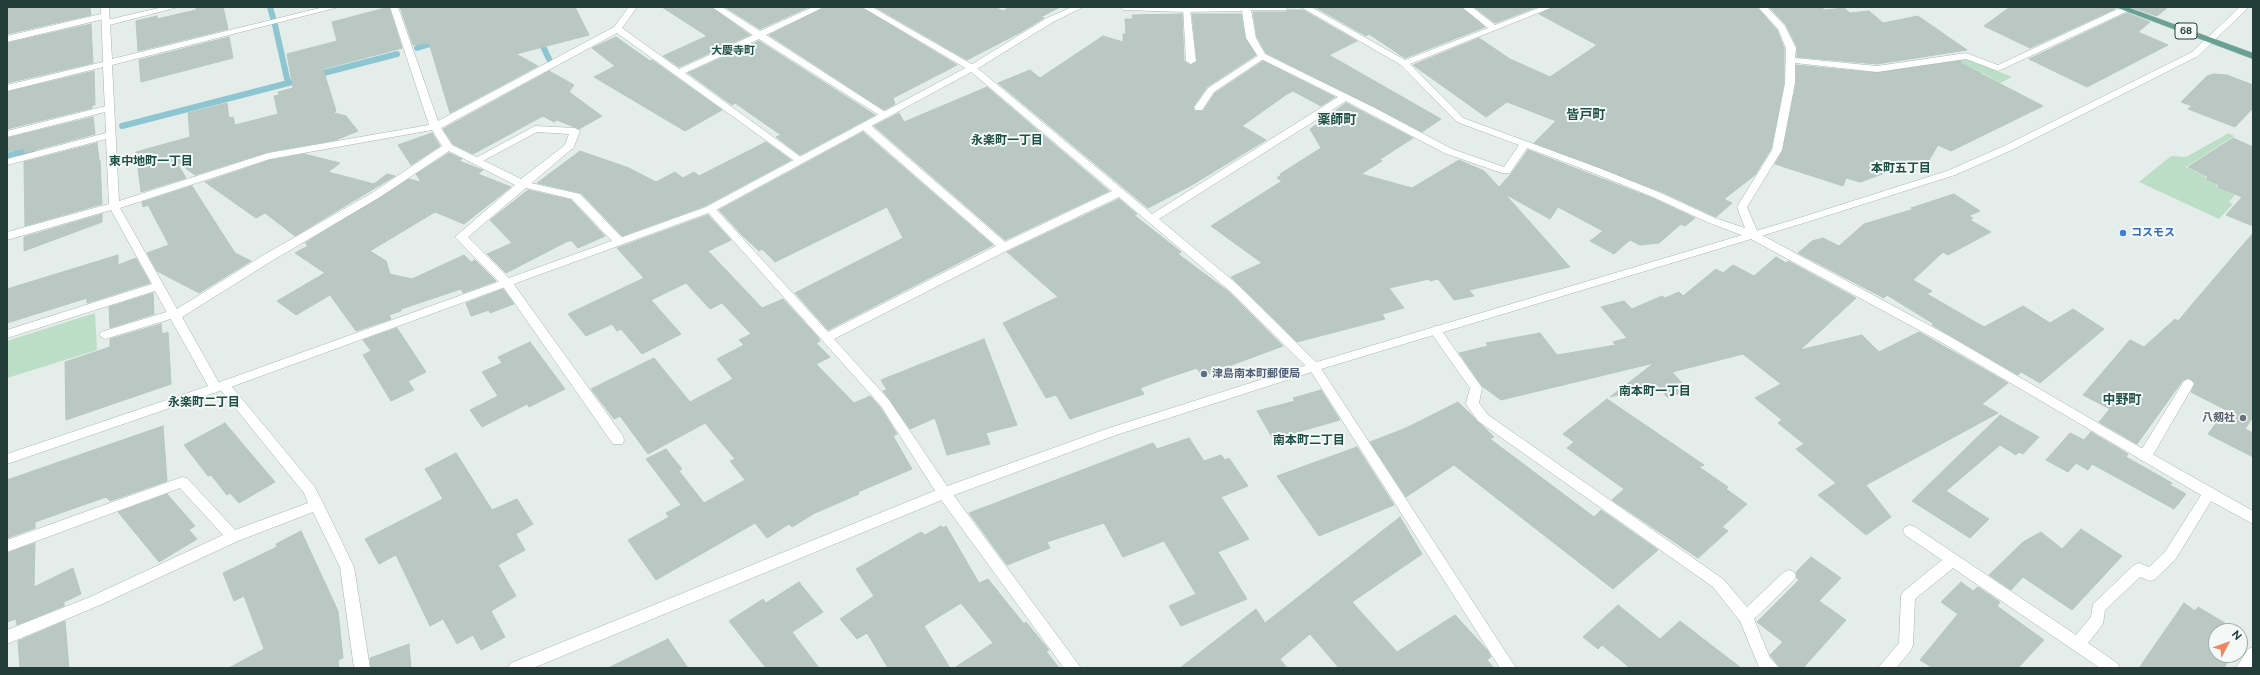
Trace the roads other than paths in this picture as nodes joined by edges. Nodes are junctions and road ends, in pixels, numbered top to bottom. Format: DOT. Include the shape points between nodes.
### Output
graph roads {
  1 [pos="174,7"];
  2 [pos="334,7"];
  3 [pos="394,7"];
  4 [pos="633,7"];
  5 [pos="716,7"];
  6 [pos="820,7"];
  7 [pos="866,7"];
  8 [pos="1079,7"];
  9 [pos="1124,7"];
  10 [pos="1285,7"];
  11 [pos="1305,7"];
  12 [pos="1466,7"];
  13 [pos="1549,7"];
  14 [pos="1762,7"];
  15 [pos="2245,7"];
  16 [pos="1246,8"];
  17 [pos="2122,8"];
  18 [pos="1186,9"];
  19 [pos="105,15"];
  20 [pos="617,28"];
  21 [pos="1494,28"];
  22 [pos="760,35"];
  23 [pos="7,39"];
  24 [pos="2209,40"];
  25 [pos="1262,56"];
  26 [pos="2253,56"];
  27 [pos="1791,60"];
  28 [pos="1191,61"];
  29 [pos="108,63"];
  30 [pos="1404,63"];
  31 [pos="972,68"];
  32 [pos="678,73"];
  33 [pos="7,88"];
  34 [pos="1344,98"];
  35 [pos="110,108"];
  36 [pos="1199,108"];
  37 [pos="885,115"];
  38 [pos="865,126"];
  39 [pos="435,127"];
  40 [pos="7,134"];
  41 [pos="111,135"];
  42 [pos="1524,145"];
  43 [pos="448,147"];
  44 [pos="800,160"];
  45 [pos="475,161"];
  46 [pos="7,162"];
  47 [pos="522,184"];
  48 [pos="1120,192"];
  49 [pos="114,206"];
  50 [pos="710,209"];
  51 [pos="1152,219"];
  52 [pos="1753,235"];
  53 [pos="7,236"];
  54 [pos="619,241"];
  55 [pos="1004,247"];
  56 [pos="506,282"];
  57 [pos="159,286"];
  58 [pos="174,315"];
  59 [pos="1435,330"];
  60 [pos="7,334"];
  61 [pos="105,335"];
  62 [pos="827,337"];
  63 [pos="1314,367"];
  64 [pos="2188,384"];
  65 [pos="219,386"];
  66 [pos="618,440"];
  67 [pos="2145,456"];
  68 [pos="7,459"];
  69 [pos="944,493"];
  70 [pos="2209,493"];
  71 [pos="317,505"];
  72 [pos="2253,518"];
  73 [pos="1910,531"];
  74 [pos="233,537"];
  75 [pos="7,546"];
  76 [pos="1953,560"];
  77 [pos="1789,576"];
  78 [pos="1746,617"];
  79 [pos="7,637"];
  80 [pos="2077,644"];
  81 [pos="2253,654"];
  82 [pos="362,668"];
  83 [pos="516,668"];
  84 [pos="1073,668"];
  85 [pos="1508,668"];
  86 [pos="1771,668"];
  87 [pos="1886,668"];
  88 [pos="2112,668"];
  89 [pos="2244,668"];
  1 -- 19 [label="street"];
  2 -- 29 [label="street"];
  3 -- 39 [label="street"];
  4 -- 20 [label="street"];
  5 -- 22 [label="street"];
  6 -- 22 [label="street"];
  7 -- 31 [label="street"];
  8 -- 31 [label="street" via="1050,20"];
  9 -- 18 [label="street"];
  10 -- 16 [label="street"];
  11 -- 30 [label="street"];
  12 -- 21 [label="street"];
  13 -- 21 [label="street"];
  14 -- 27 [label="street" via="1782,28 1791,48"];
  15 -- 24 [label="street"];
  16 -- 18 [label="street"];
  16 -- 25 [label="street" via="1252,38"];
  17 -- 24 [label="main road, 68"];
  17 -- 27 [label="street" via="1998,68 1966,56 1877,69"];
  18 -- 28 [label="street"];
  19 -- 23 [label="street"];
  19 -- 29 [label="street"];
  20 -- 32 [label="street"];
  20 -- 39 [label="street"];
  21 -- 30 [label="street"];
  22 -- 32 [label="street"];
  22 -- 37 [label="street"];
  24 -- 26 [label="main road, 68"];
  24 -- 52 [label="street" via="2195,54 2008,148 1951,173"];
  25 -- 34 [label="street"];
  25 -- 36 [label="street" via="1211,90"];
  27 -- 52 [label="street" via="1790,83 1777,150 1742,207"];
  29 -- 33 [label="street"];
  29 -- 35 [label="street"];
  30 -- 42 [label="street" via="1460,120"];
  31 -- 37 [label="street"];
  31 -- 48 [label="street"];
  32 -- 44 [label="street"];
  34 -- 42 [label="street" via="1372,110 1448,151 1506,171"];
  34 -- 51 [label="street"];
  35 -- 40 [label="street"];
  35 -- 41 [label="street"];
  37 -- 38 [label="street"];
  38 -- 44 [label="street"];
  38 -- 55 [label="street"];
  39 -- 43 [label="street"];
  39 -- 49 [label="street" via="268,156"];
  41 -- 46 [label="street"];
  41 -- 49 [label="street"];
  42 -- 52 [label="street" via="1657,195"];
  43 -- 45 [label="street"];
  43 -- 58 [label="street" via="376,195"];
  44 -- 50 [label="street"];
  45 -- 47 [label="street"];
  45 -- 47 [label="street" via="535,129 575,131 569,147"];
  47 -- 54 [label="street" via="576,196"];
  47 -- 56 [label="street" via="461,237"];
  48 -- 51 [label="street"];
  48 -- 55 [label="street"];
  49 -- 53 [label="street"];
  49 -- 57 [label="street"];
  50 -- 54 [label="street"];
  50 -- 62 [label="street"];
  51 -- 63 [label="street" via="1234,288"];
  52 -- 59 [label="street"];
  52 -- 67 [label="street" via="1945,339"];
  54 -- 56 [label="street"];
  55 -- 62 [label="street"];
  56 -- 65 [label="street"];
  56 -- 66 [label="street"];
  57 -- 58 [label="street"];
  57 -- 60 [label="street"];
  58 -- 61 [label="street"];
  58 -- 65 [label="street"];
  59 -- 63 [label="street"];
  59 -- 78 [label="street" via="1476,388 1472,404 1483,418 1718,582"];
  62 -- 69 [label="street" via="885,403"];
  63 -- 69 [label="street" via="1111,432"];
  63 -- 85 [label="street"];
  64 -- 67 [label="street"];
  65 -- 68 [label="street"];
  65 -- 71 [label="street" via="309,490"];
  67 -- 70 [label="street"];
  69 -- 83 [label="street"];
  69 -- 84 [label="street"];
  70 -- 72 [label="street"];
  70 -- 80 [label="street" via="2170,556 2150,575 2139,569 2098,608 2098,619"];
  71 -- 74 [label="street"];
  71 -- 82 [label="street" via="348,567"];
  73 -- 76 [label="street"];
  74 -- 75 [label="street" via="182,482"];
  74 -- 79 [label="street" via="95,601"];
  76 -- 80 [label="street"];
  76 -- 87 [label="street" via="1908,596 1906,644"];
  77 -- 78 [label="street"];
  78 -- 86 [label="street" via="1764,662"];
  80 -- 88 [label="street"];
  81 -- 89 [label="street"];
}
